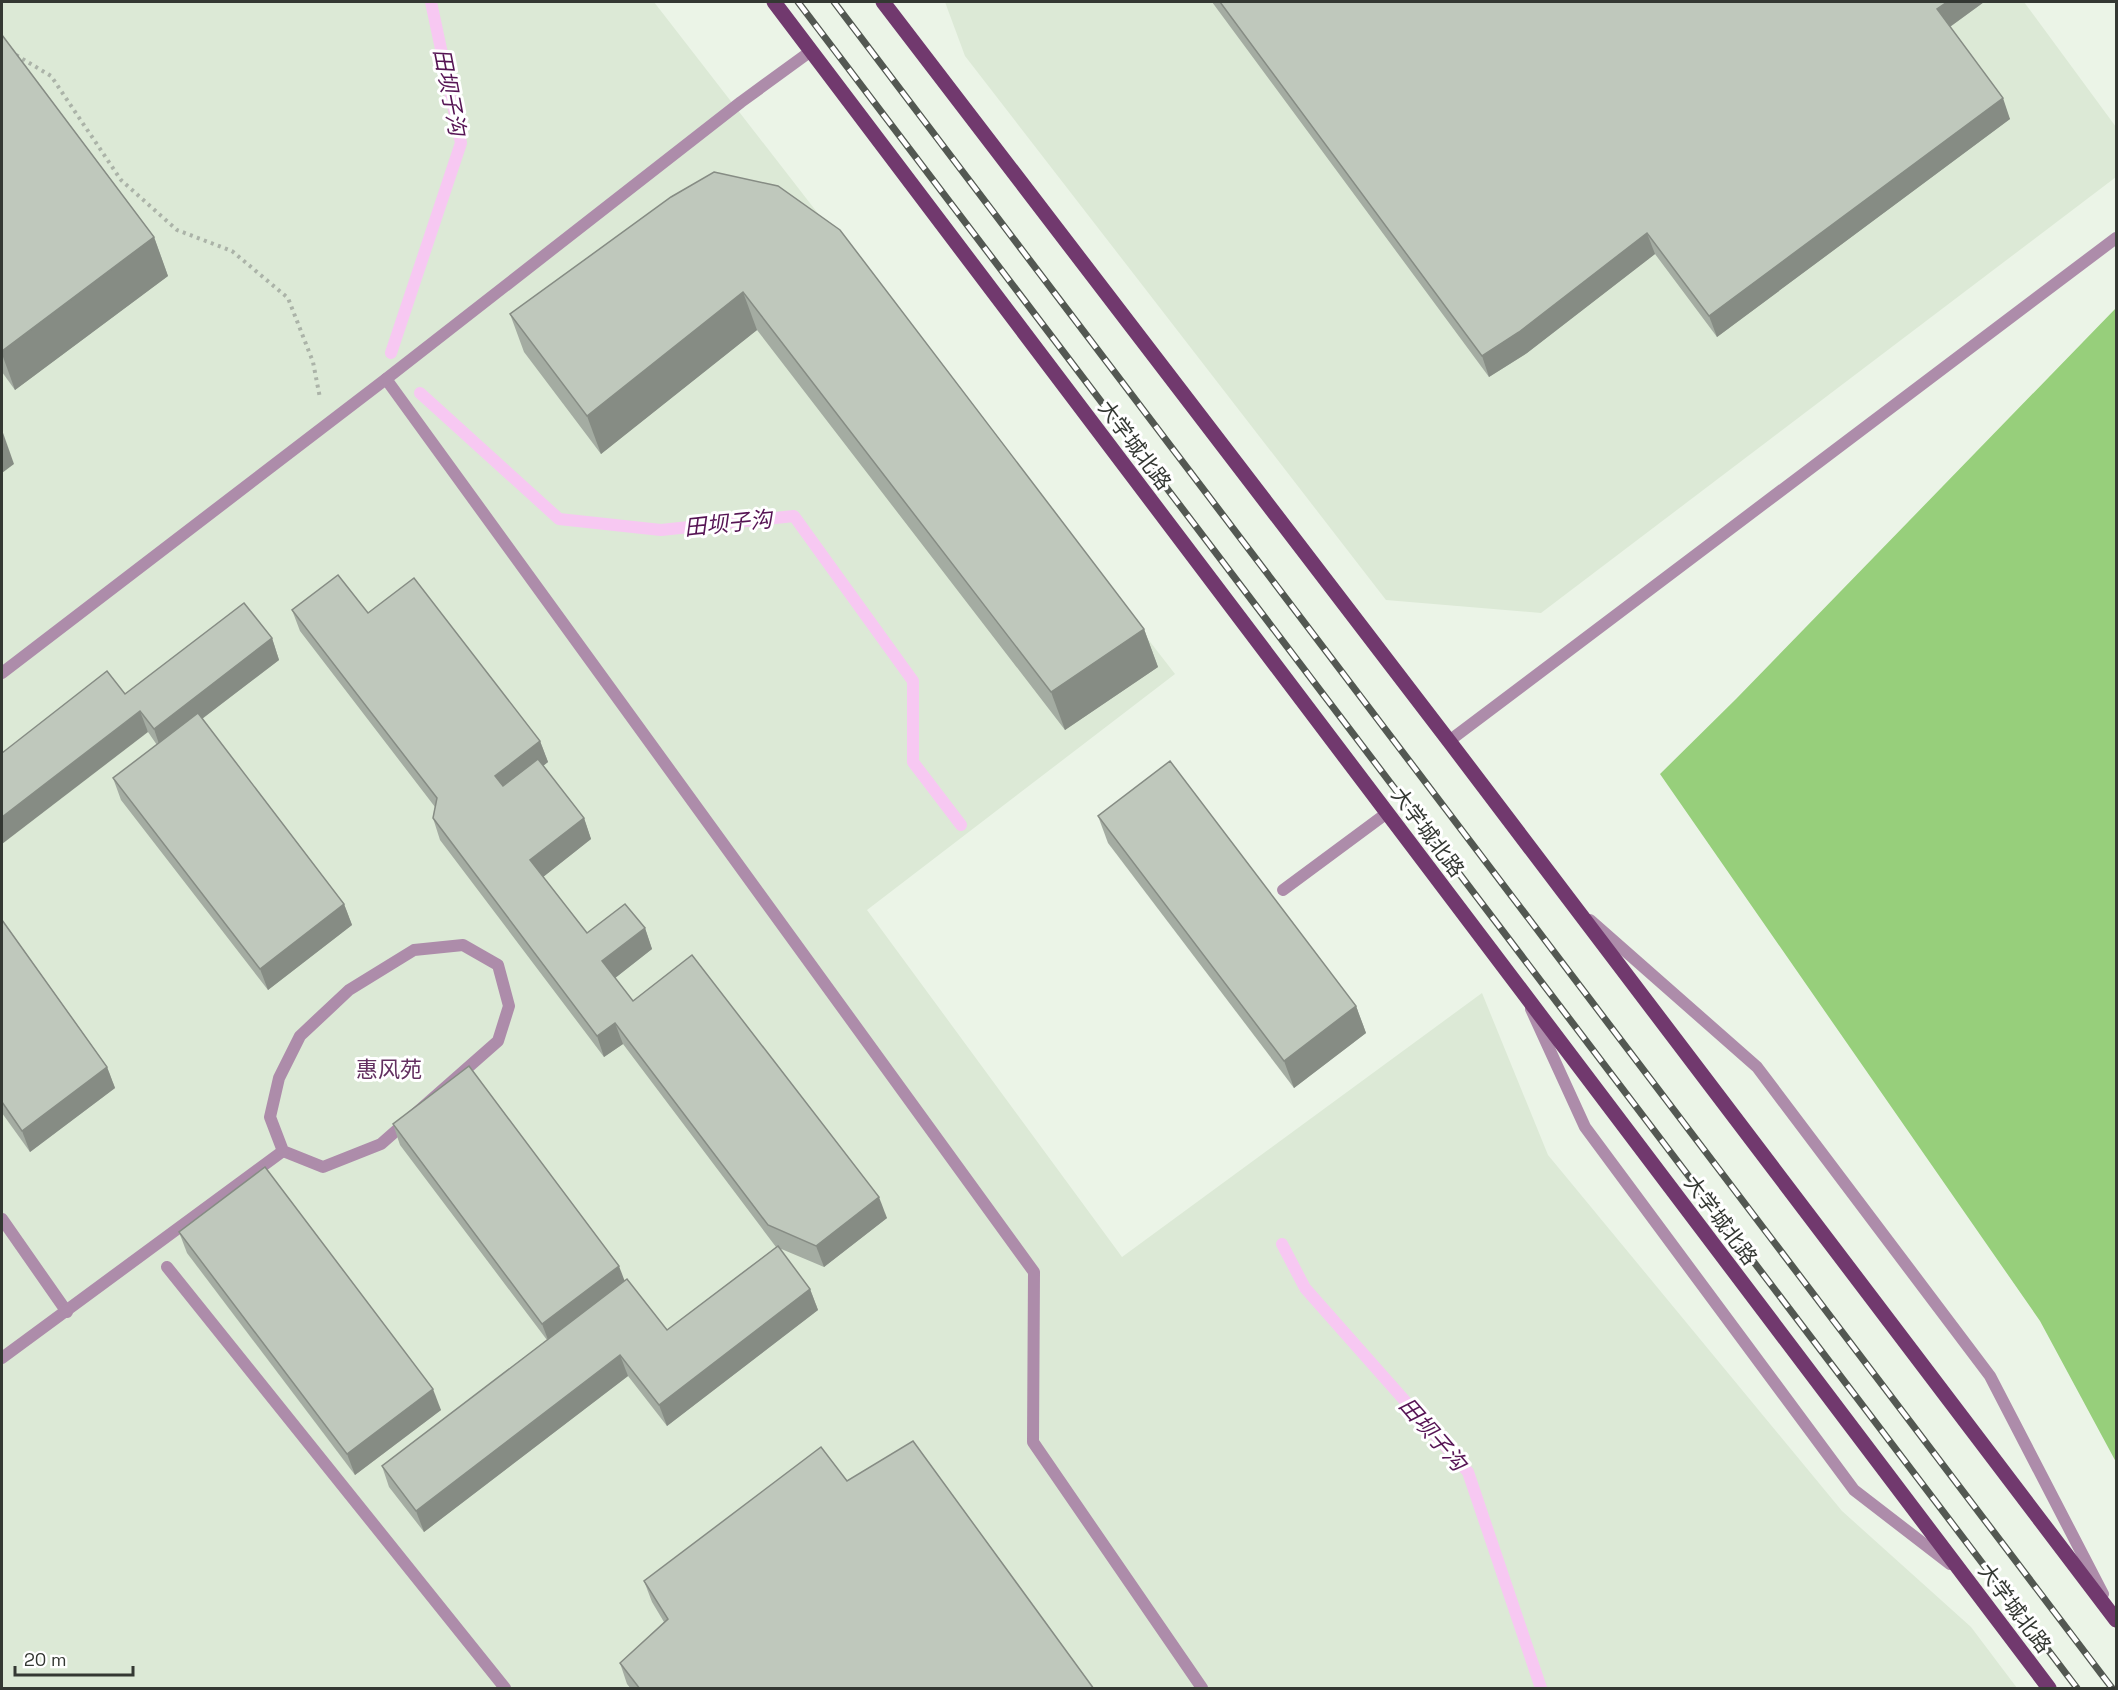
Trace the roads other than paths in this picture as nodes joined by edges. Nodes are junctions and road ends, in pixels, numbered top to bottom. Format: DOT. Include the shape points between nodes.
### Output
graph roads {
  1 [pos="774,2"];
  2 [pos="883,2"];
  3 [pos="811,51"];
  4 [pos="2116,238"];
  5 [pos="386,379"];
  6 [pos="2,673"];
  7 [pos="1449,741"];
  8 [pos="1387,813"];
  9 [pos="1283,890"];
  10 [pos="1573,905"];
  11 [pos="1523,992"];
  12 [pos="283,1151"];
  13 [pos="2,1219"];
  14 [pos="167,1268"];
  15 [pos="67,1312"];
  16 [pos="2,1358"];
  17 [pos="1962,1572"];
  18 [pos="2116,1620"];
  19 [pos="505,1689"];
  20 [pos="1202,1689"];
  21 [pos="2049,1689"];
  1 -- 3 [label="main road, 大学城北路"];
  2 -- 7 [label="main road"];
  3 -- 5 [label="street"];
  3 -- 8 [label="main road, 大学城北路"];
  4 -- 7 [label="street"];
  5 -- 6 [label="street"];
  5 -- 20 [label="street" via="1034,1272 1033,1442"];
  7 -- 10 [label="main road"];
  8 -- 9 [label="street"];
  8 -- 11 [label="main road, 大学城北路"];
  10 -- 18 [label="main road"];
  10 -- 18 [label="street" via="1757,1067 1990,1376"];
  11 -- 17 [label="main road, 大学城北路"];
  11 -- 17 [label="street" via="1585,1127 1854,1490"];
  12 -- 12 [label="street" via="323,1167 381,1143 398,1129 498,1041 509,1006 498,965 463,945 414,950 349,990 300,1036 279,1078 270,1116"];
  12 -- 15 [label="street"];
  13 -- 15 [label="street"];
  14 -- 19 [label="street"];
  15 -- 16 [label="street"];
  17 -- 21 [label="main road, 大学城北路"];
}
